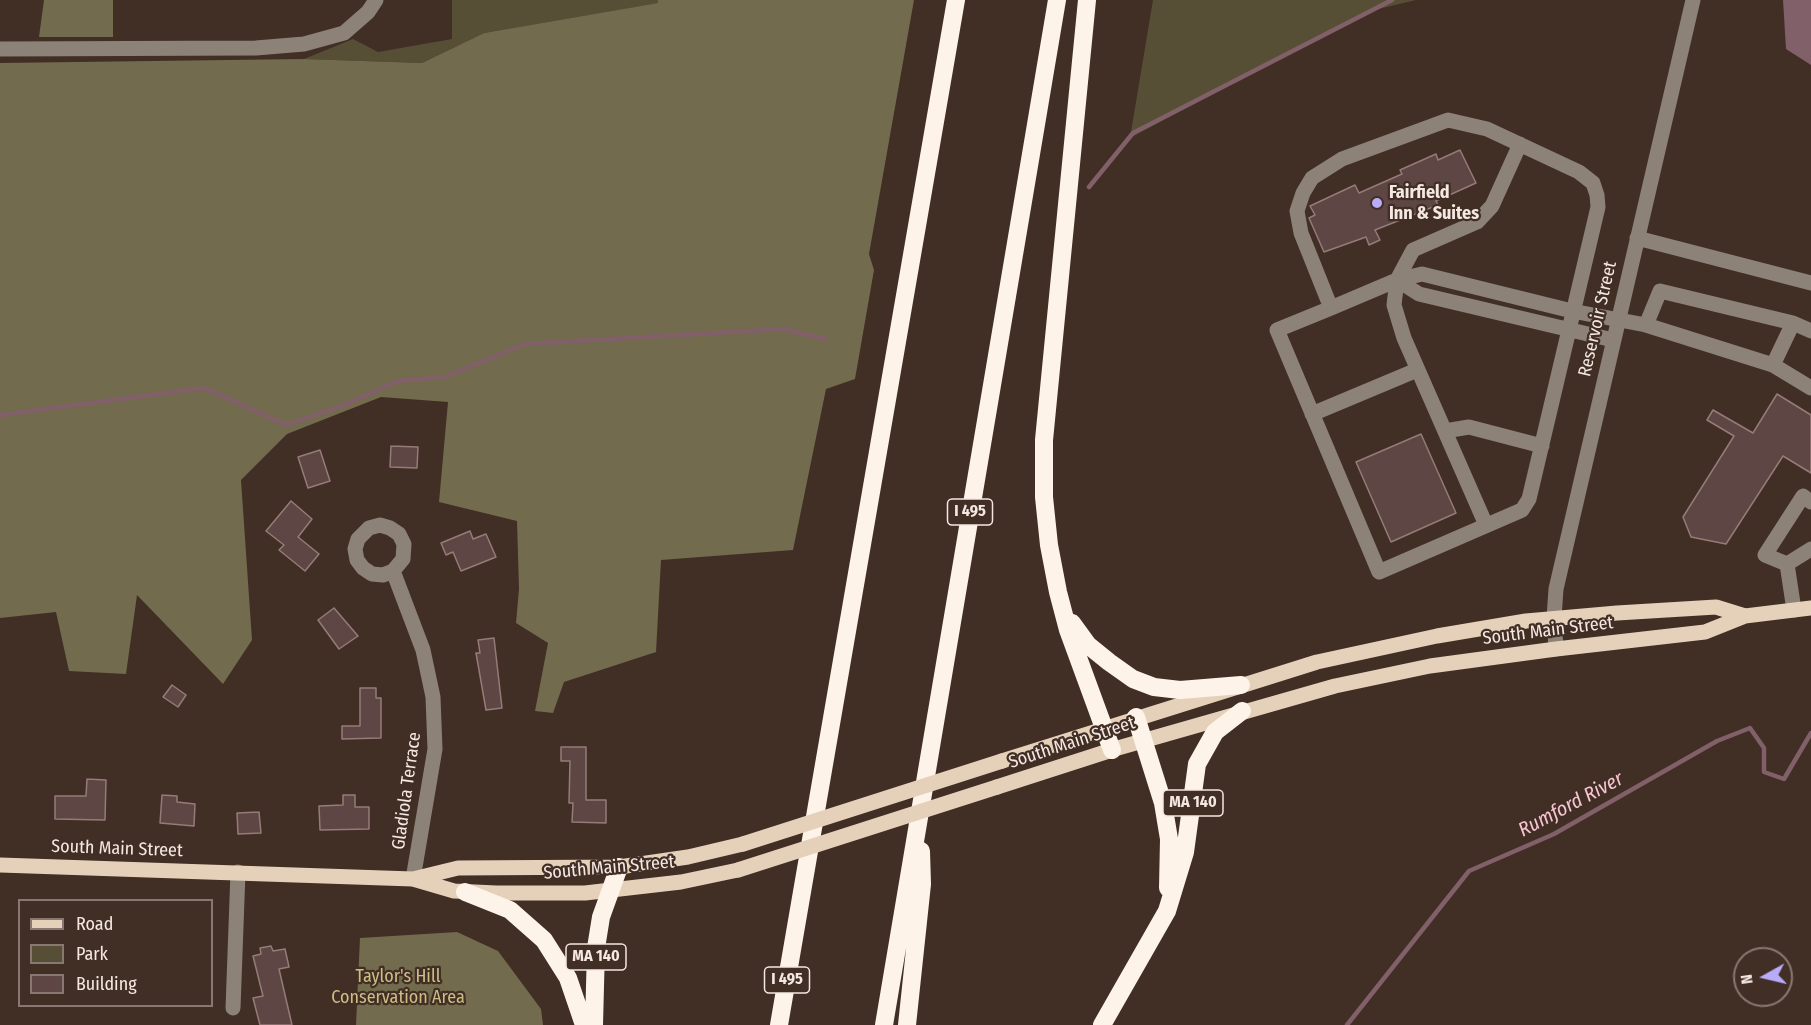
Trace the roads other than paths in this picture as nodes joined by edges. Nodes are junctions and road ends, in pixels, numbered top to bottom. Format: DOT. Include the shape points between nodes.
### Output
graph roads {
  1 [pos="376,0"];
  2 [pos="956,0"];
  3 [pos="1057,0"];
  4 [pos="1087,0"];
  5 [pos="1693,0"];
  6 [pos="0,49"];
  7 [pos="1520,144"];
  8 [pos="1638,238"];
  9 [pos="1397,280"];
  10 [pos="1811,282"];
  11 [pos="1331,308"];
  12 [pos="1572,311"];
  13 [pos="1618,321"];
  14 [pos="1794,323"];
  15 [pos="1646,325"];
  16 [pos="1569,331"];
  17 [pos="1811,331"];
  18 [pos="1613,340"];
  19 [pos="1773,365"];
  20 [pos="1418,370"];
  21 [pos="1811,388"];
  22 [pos="1312,414"];
  23 [pos="1445,431"];
  24 [pos="1542,446"];
  25 [pos="1811,502"];
  26 [pos="1486,525"];
  27 [pos="1811,549"];
  28 [pos="1787,564"];
  29 [pos="393,572"];
  30 [pos="1811,608"];
  31 [pos="1063,610"];
  32 [pos="1794,610"];
  33 [pos="1745,616"];
  34 [pos="1554,618"];
  35 [pos="1556,649"];
  36 [pos="1241,685"];
  37 [pos="1242,711"];
  38 [pos="1136,717"];
  39 [pos="1105,728"];
  40 [pos="1144,740"];
  41 [pos="1112,750"];
  42 [pos="919,813"];
  43 [pos="0,865"];
  44 [pos="619,867"];
  45 [pos="238,872"];
  46 [pos="413,879"];
  47 [pos="610,890"];
  48 [pos="465,892"];
  49 [pos="1167,910"];
  50 [pos="795,936"];
  51 [pos="233,1008"];
  52 [pos="584,1025"];
  53 [pos="594,1025"];
  54 [pos="774,1025"];
  55 [pos="779,1025"];
  56 [pos="884,1025"];
  57 [pos="907,1025"];
  58 [pos="1102,1025"];
  1 -- 6 [label="street" via="344,33 304,44 256,48"];
  2 -- 50 [label="highway, I 495"];
  3 -- 42 [label="highway, I 495"];
  4 -- 31 [label="highway" via="1044,440 1049,545"];
  5 -- 8 [label="street, Reservoir Street"];
  7 -- 9 [label="street" via="1492,206 1477,222 1413,250"];
  7 -- 11 [label="street" via="1487,129 1448,120 1342,159 1312,178 1297,211 1301,233"];
  7 -- 12 [label="street" via="1580,172 1593,183 1598,195"];
  8 -- 10 [label="street"];
  8 -- 13 [label="street, Reservoir Street"];
  9 -- 11 [label="street"];
  9 -- 12 [label="street" via="1422,274"];
  9 -- 16 [label="street" via="1419,294"];
  9 -- 20 [label="street" via="1394,305"];
  11 -- 22 [label="street" via="1277,330"];
  12 -- 13 [label="street"];
  12 -- 16 [label="street"];
  13 -- 15 [label="street"];
  13 -- 18 [label="street, Reservoir Street"];
  14 -- 15 [label="street" via="1660,291"];
  14 -- 17 [label="street"];
  14 -- 19 [label="street"];
  15 -- 19 [label="street"];
  16 -- 18 [label="street"];
  16 -- 24 [label="street"];
  18 -- 34 [label="street, Reservoir Street" via="1556,589"];
  19 -- 21 [label="street"];
  20 -- 22 [label="street"];
  20 -- 23 [label="street"];
  22 -- 26 [label="street" via="1380,572"];
  23 -- 24 [label="street" via="1469,427"];
  23 -- 26 [label="street"];
  24 -- 26 [label="street" via="1529,499 1522,510"];
  25 -- 28 [label="street" via="1803,496 1765,555"];
  27 -- 28 [label="street"];
  28 -- 32 [label="street"];
  29 -- 46 [label="street, Gladiola Terrace" via="423,650 436,724 432,772"];
  30 -- 32 [label="main road, South Main Street / MA 140"];
  31 -- 36 [label="highway" via="1088,645 1133,678 1155,687 1180,690"];
  31 -- 39 [label="highway"];
  32 -- 33 [label="main road, South Main Street / MA 140"];
  33 -- 34 [label="main road, South Main Street / MA 140" via="1716,607"];
  33 -- 35 [label="main road, South Main Street / MA 140" via="1705,632"];
  34 -- 35 [label="street, Reservoir Street"];
  34 -- 36 [label="main road, South Main Street / MA 140" via="1437,636 1317,662"];
  35 -- 37 [label="main road, South Main Street / MA 140" via="1430,666"];
  36 -- 38 [label="main road, South Main Street / MA 140"];
  37 -- 40 [label="main road, South Main Street"];
  37 -- 49 [label="highway, MA 140" via="1215,732 1197,765 1185,852"];
  38 -- 39 [label="main road, South Main Street / MA 140"];
  38 -- 40 [label="highway"];
  39 -- 41 [label="highway"];
  39 -- 44 [label="main road, South Main Street / MA 140, bridge" via="743,844"];
  40 -- 41 [label="main road, South Main Street"];
  40 -- 49 [label="highway" via="1169,839"];
  41 -- 47 [label="main road, South Main Street, bridge" via="738,870 681,882"];
  42 -- 56 [label="highway, I 495"];
  42 -- 57 [label="highway" via="922,884"];
  43 -- 45 [label="main road, South Main Street"];
  44 -- 46 [label="main road, South Main Street" via="458,868"];
  44 -- 47 [label="highway, MA 140"];
  45 -- 46 [label="main road, South Main Street"];
  45 -- 51 [label="street"];
  46 -- 48 [label="main road, South Main Street"];
  47 -- 48 [label="main road, South Main Street"];
  47 -- 53 [label="highway, MA 140" via="596,948"];
  48 -- 52 [label="highway" via="510,910 544,940 568,978"];
  49 -- 58 [label="highway, MA 140"];
  50 -- 54 [label="highway"];
  50 -- 55 [label="highway, I 495"];
}
